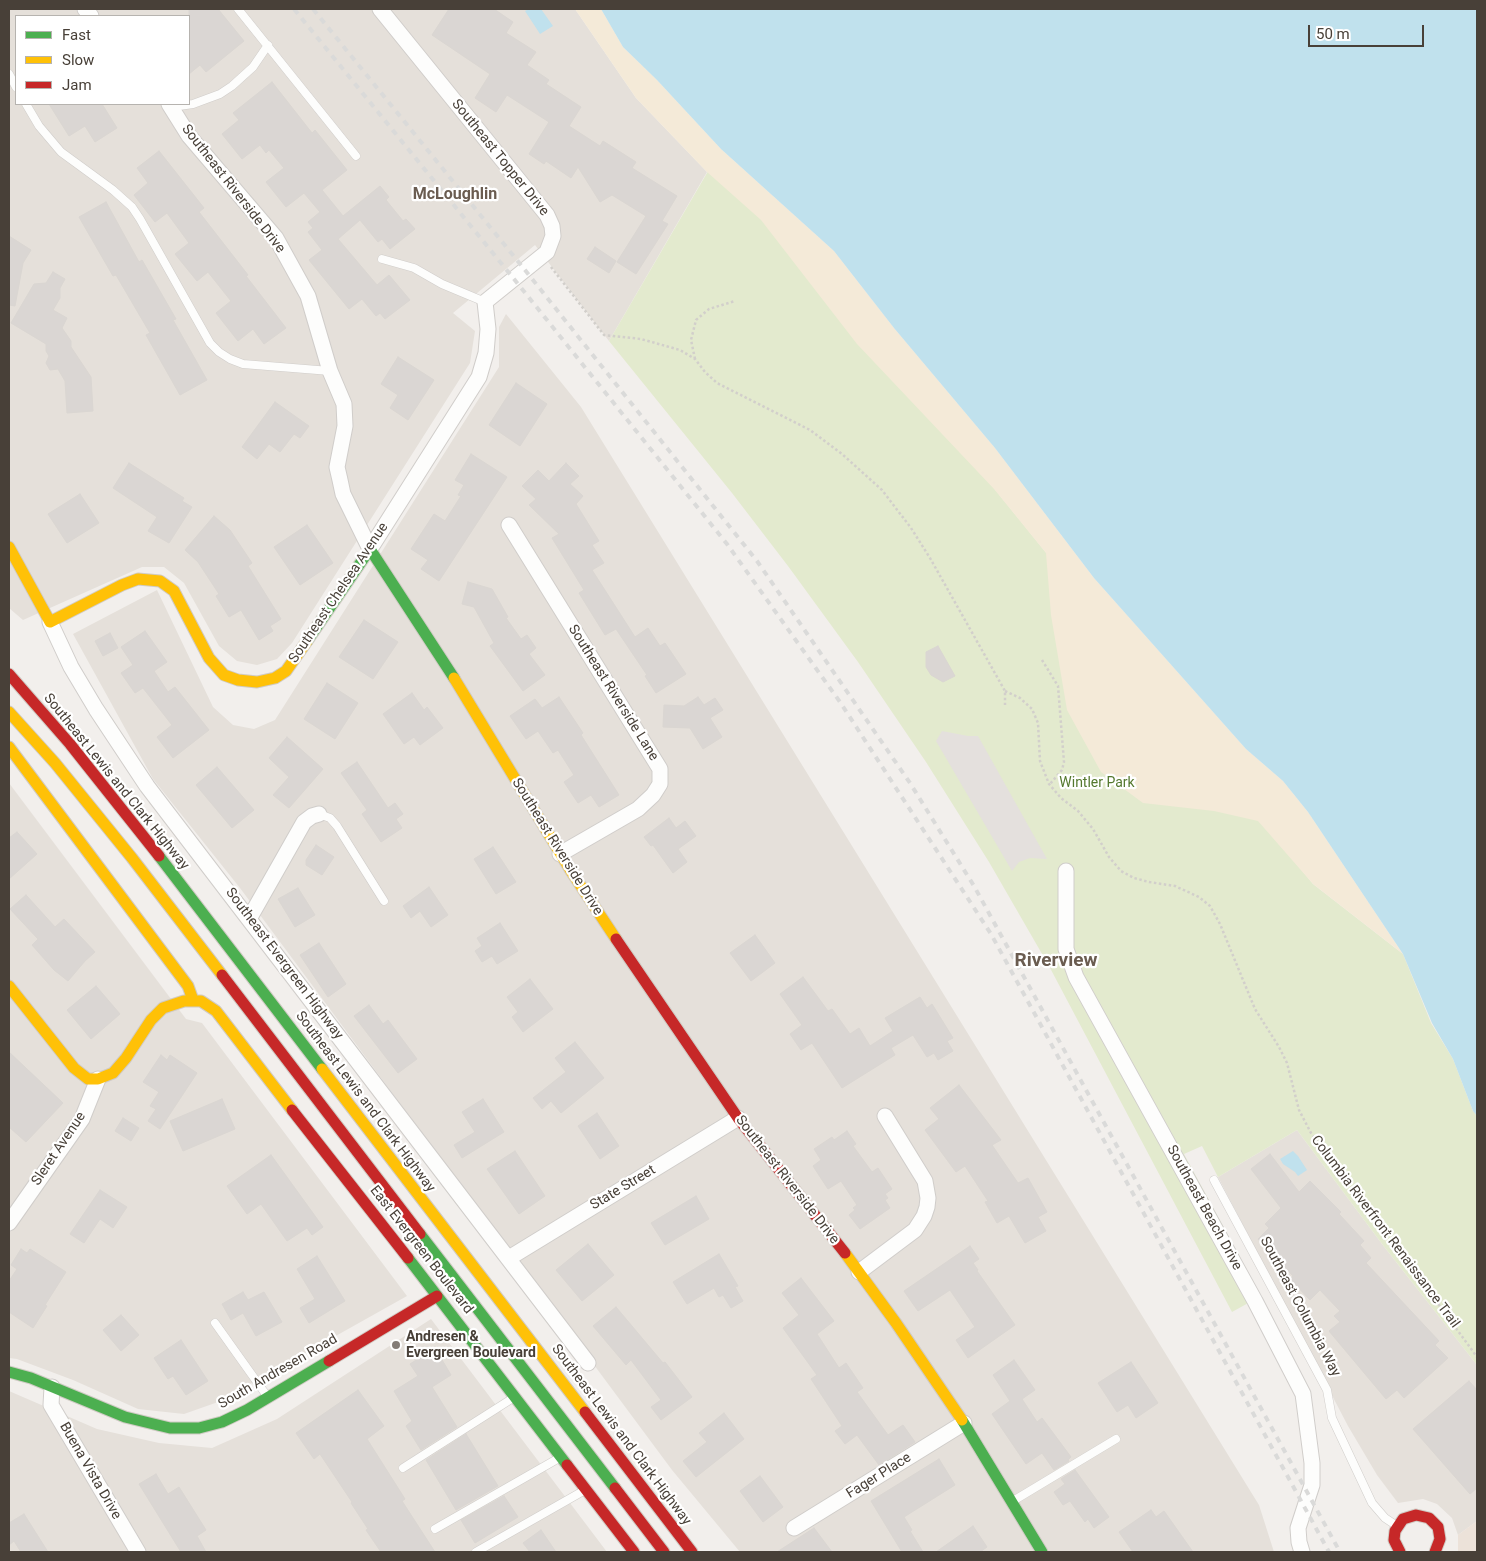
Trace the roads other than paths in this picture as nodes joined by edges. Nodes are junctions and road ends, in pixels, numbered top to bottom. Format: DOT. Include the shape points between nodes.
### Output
graph roads {
  1 [pos="238,9"];
  2 [pos="380,9"];
  3 [pos="268,45"];
  4 [pos="9,74"];
  5 [pos="15,85"];
  6 [pos="190,104"];
  7 [pos="27,105"];
  8 [pos="171,105"];
  9 [pos="356,156"];
  10 [pos="382,259"];
  11 [pos="485,302"];
  12 [pos="330,371"];
  13 [pos="509,524"];
  14 [pos="9,547"];
  15 [pos="370,549"];
  16 [pos="50,622"];
  17 [pos="9,674"];
  18 [pos="9,712"];
  19 [pos="9,747"];
  20 [pos="319,814"];
  21 [pos="560,854"];
  22 [pos="1066,871"];
  23 [pos="384,901"];
  24 [pos="249,918"];
  25 [pos="9,986"];
  26 [pos="193,1000"];
  27 [pos="98,1080"];
  28 [pos="885,1116"];
  29 [pos="738,1118"];
  30 [pos="1214,1180"];
  31 [pos="9,1223"];
  32 [pos="509,1258"];
  33 [pos="859,1272"];
  34 [pos="437,1296"];
  35 [pos="215,1323"];
  36 [pos="588,1363"];
  37 [pos="9,1372"];
  38 [pos="52,1387"];
  39 [pos="515,1397"];
  40 [pos="268,1398"];
  41 [pos="964,1423"];
  42 [pos="1116,1439"];
  43 [pos="561,1457"];
  44 [pos="403,1468"];
  45 [pos="586,1490"];
  46 [pos="1012,1502"];
  47 [pos="1397,1526"];
  48 [pos="794,1528"];
  49 [pos="435,1529"];
  50 [pos="138,1552"];
  51 [pos="476,1552"];
  52 [pos="634,1552"];
  53 [pos="664,1552"];
  54 [pos="692,1552"];
  55 [pos="1042,1552"];
  56 [pos="1302,1552"];
  57 [pos="1400,1552"];
  58 [pos="1435,1552"];
  1 -- 3 [label="lane"];
  2 -- 11 [label="street, Southeast Topper Drive" via="547,215 552,226 553,236 547,252"];
  3 -- 6 [label="lane" via="253,67 232,86 220,94"];
  3 -- 9 [label="lane"];
  4 -- 5 [label="lane"];
  7 -- 12 [label="lane" via="61,152 132,207 210,343 219,352 242,364"];
  8 -- 12 [label="street, Southeast Riverside Drive" via="189,136 276,238 308,296"];
  10 -- 11 [label="lane" via="414,268"];
  11 -- 15 [label="street, Southeast Chelsea Avenue" via="487,345 479,377"];
  12 -- 15 [label="street, Southeast Riverside Drive" via="344,404 345,426 337,467 343,494"];
  13 -- 21 [label="street, Southeast Riverside Lane" via="660,769 660,784 638,809"];
  14 -- 16 [label="main road, Southeast Evergreen Highway"];
  15 -- 16 [label="main road, Southeast Chelsea Avenue" via="293,661 276,678 257,682 224,675 209,658 174,591 160,581 138,579"];
  15 -- 21 [label="main road, Southeast Riverside Drive" via="443,660"];
  16 -- 24 [label="street, Southeast Evergreen Highway" via="71,667 147,786"];
  17 -- 54 [label="main road, Southeast Lewis and Clark Highway" via="142,835"];
  18 -- 53 [label="main road" via="132,858"];
  19 -- 26 [label="main road" via="188,986"];
  20 -- 23 [label="lane" via="330,818 337,826"];
  20 -- 24 [label="street" via="304,822"];
  21 -- 29 [label="main road, Southeast Riverside Drive"];
  22 -- 56 [label="street, Southeast Beach Drive" via="1066,950 1076,977 1303,1394 1312,1485 1298,1528"];
  24 -- 32 [label="street, Southeast Evergreen Highway"];
  25 -- 27 [label="main road" via="80,1073 88,1079"];
  26 -- 27 [label="main road" via="163,1008 119,1067"];
  26 -- 34 [label="main road, East Evergreen Boulevard" via="208,1004 216,1011"];
  27 -- 31 [label="street, Sleret Avenue" via="82,1118"];
  28 -- 33 [label="street" via="925,1181 927,1207 914,1230"];
  29 -- 32 [label="street, State Street"];
  29 -- 33 [label="main road, Southeast Riverside Drive"];
  30 -- 47 [label="lane, Southeast Columbia Way" via="1327,1390 1332,1418 1372,1502 1385,1518"];
  32 -- 36 [label="street, Southeast Evergreen Highway"];
  33 -- 41 [label="main road, Southeast Riverside Drive"];
  34 -- 39 [label="main road, East Evergreen Boulevard"];
  34 -- 40 [label="main road, South Andresen Road"];
  35 -- 40 [label="lane"];
  37 -- 38 [label="main road, South Andresen Road"];
  38 -- 40 [label="main road, South Andresen Road" via="125,1418 170,1428 198,1428 222,1422"];
  38 -- 50 [label="street, Buena Vista Drive" via="51,1405"];
  39 -- 43 [label="main road, East Evergreen Boulevard"];
  39 -- 44 [label="lane"];
  41 -- 46 [label="main road, Southeast Riverside Drive"];
  41 -- 48 [label="street, Fager Place"];
  42 -- 46 [label="lane"];
  43 -- 45 [label="main road, East Evergreen Boulevard"];
  43 -- 49 [label="lane"];
  45 -- 51 [label="lane"];
  45 -- 52 [label="main road, East Evergreen Boulevard"];
  46 -- 55 [label="main road, Southeast Riverside Drive"];
  47 -- 57 [label="main road" via="1394,1540"];
  47 -- 58 [label="main road" via="1412,1515 1429,1518 1436,1523 1440,1535 1440,1544"];
}
